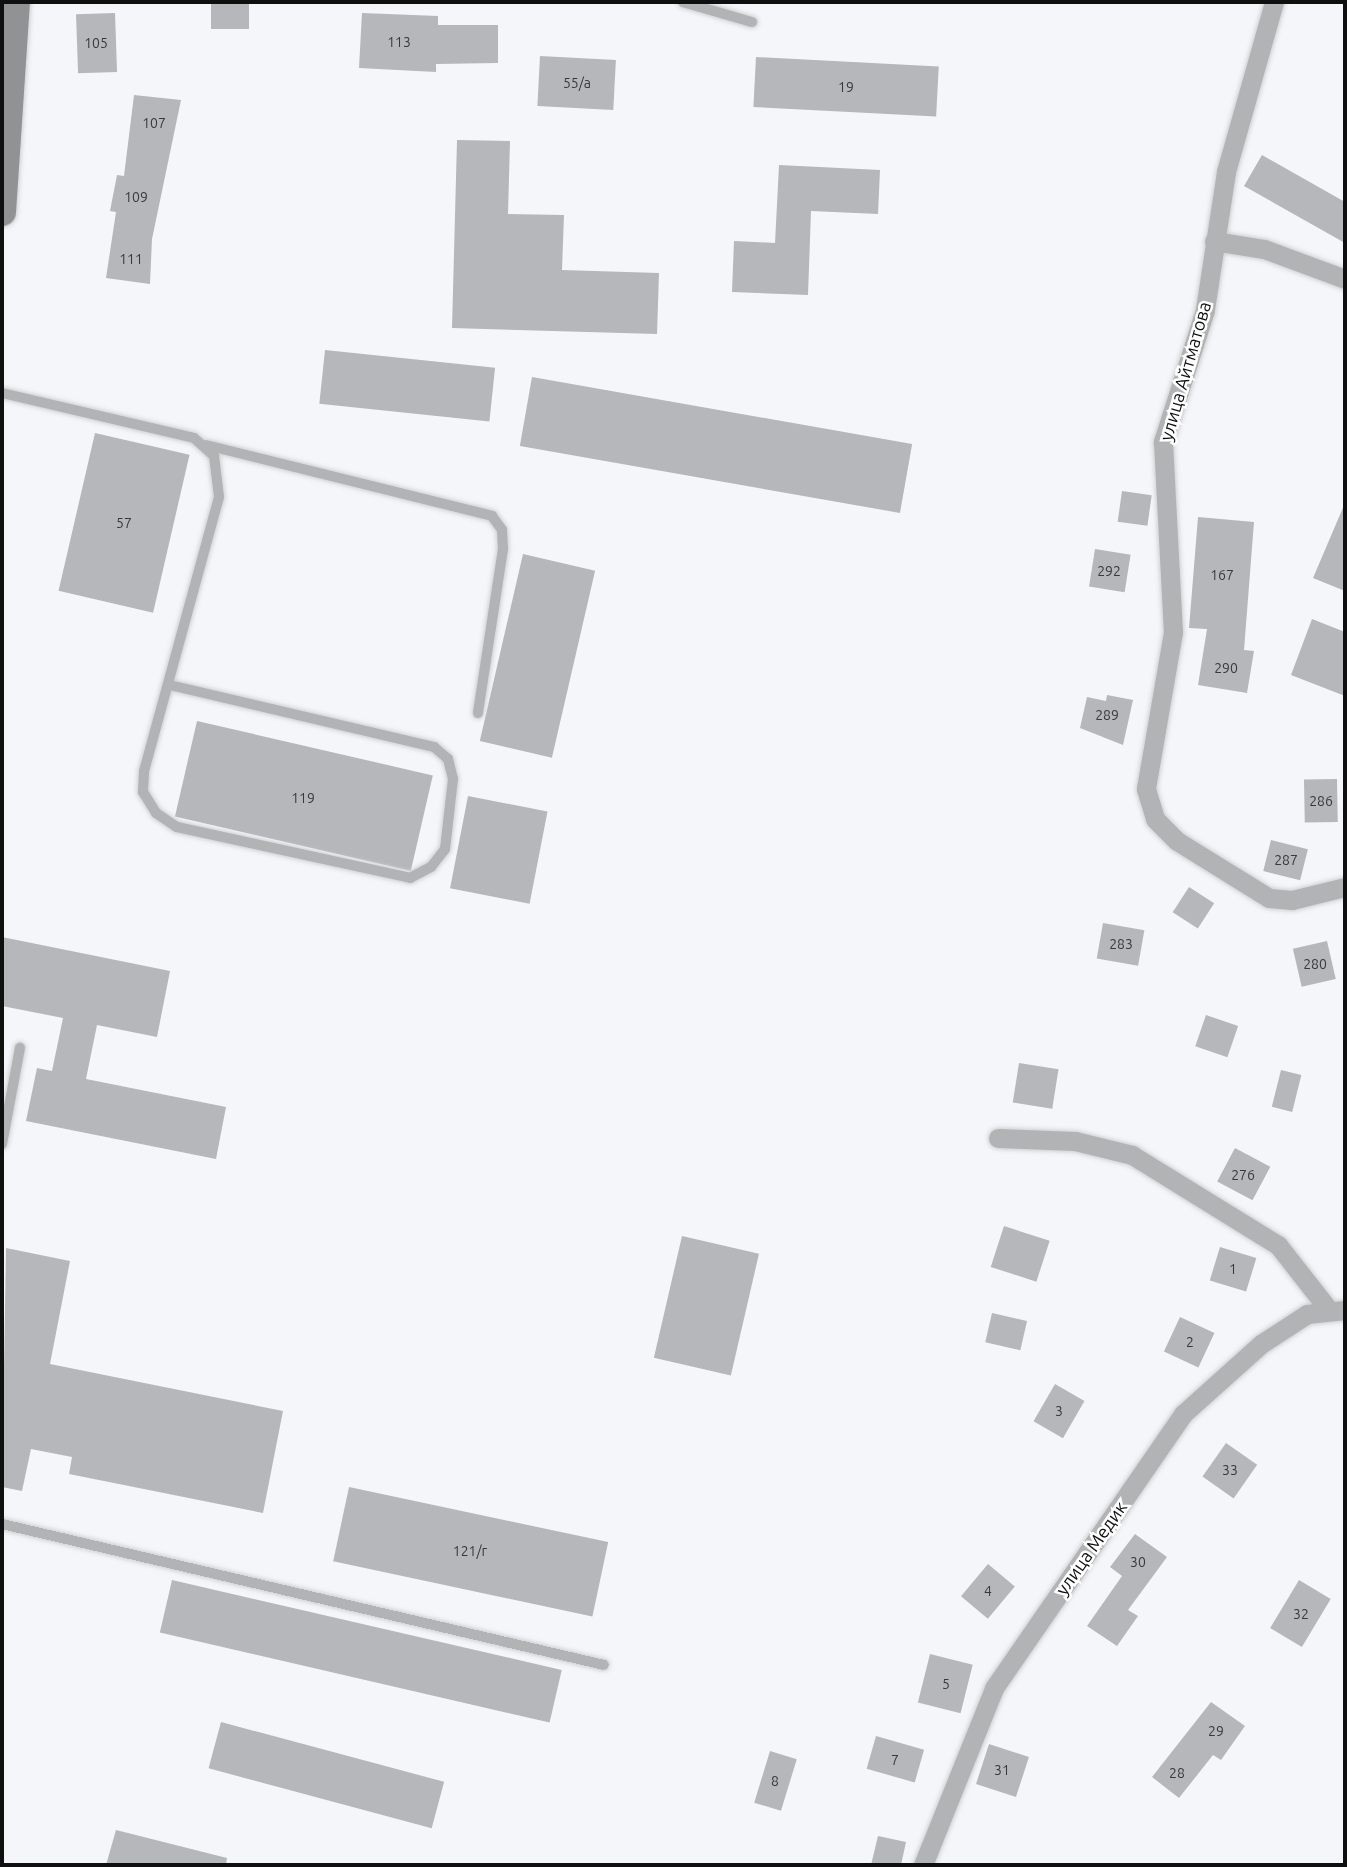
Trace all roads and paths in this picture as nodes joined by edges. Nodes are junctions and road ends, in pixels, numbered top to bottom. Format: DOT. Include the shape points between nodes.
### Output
graph roads {
  1 [pos="16,2"];
  2 [pos="683,2"];
  3 [pos="1274,2"];
  4 [pos="752,22"];
  5 [pos="2,212"];
  6 [pos="1214,241"];
  7 [pos="1345,279"];
  8 [pos="2,393"];
  9 [pos="206,445"];
  10 [pos="169,685"];
  11 [pos="478,713"];
  12 [pos="1345,887"];
  13 [pos="20,1048"];
  14 [pos="998,1138"];
  15 [pos="2,1144"];
  16 [pos="1337,1310"];
  17 [pos="2,1524"];
  18 [pos="604,1665"];
  19 [pos="923,1865"];
  1 -- 5 [label="main road"];
  2 -- 4 [label="lane"];
  3 -- 6 [label="street, улица Айтматова" via="1226,172"];
  6 -- 7 [label="street" via="1264,249"];
  6 -- 12 [label="street, улица Айтматова" via="1205,310 1163,442 1173,632 1148,745 1149,799 1155,819 1177,841 1269,898 1292,900"];
  8 -- 9 [label="lane"];
  9 -- 10 [label="lane" via="220,472 219,497"];
  9 -- 11 [label="lane" via="492,516 502,530 503,549"];
  10 -- 10 [label="lane" via="143,792 156,813 177,827 410,878 431,867 445,849 453,779 447,759 434,747"];
  13 -- 15 [label="lane"];
  14 -- 16 [label="street" via="1075,1141 1132,1155 1278,1245"];
  16 -- 19 [label="street, улица Медик" via="1307,1314 1261,1344 1183,1414 994,1688"];
  17 -- 18 [label="lane"];
}
